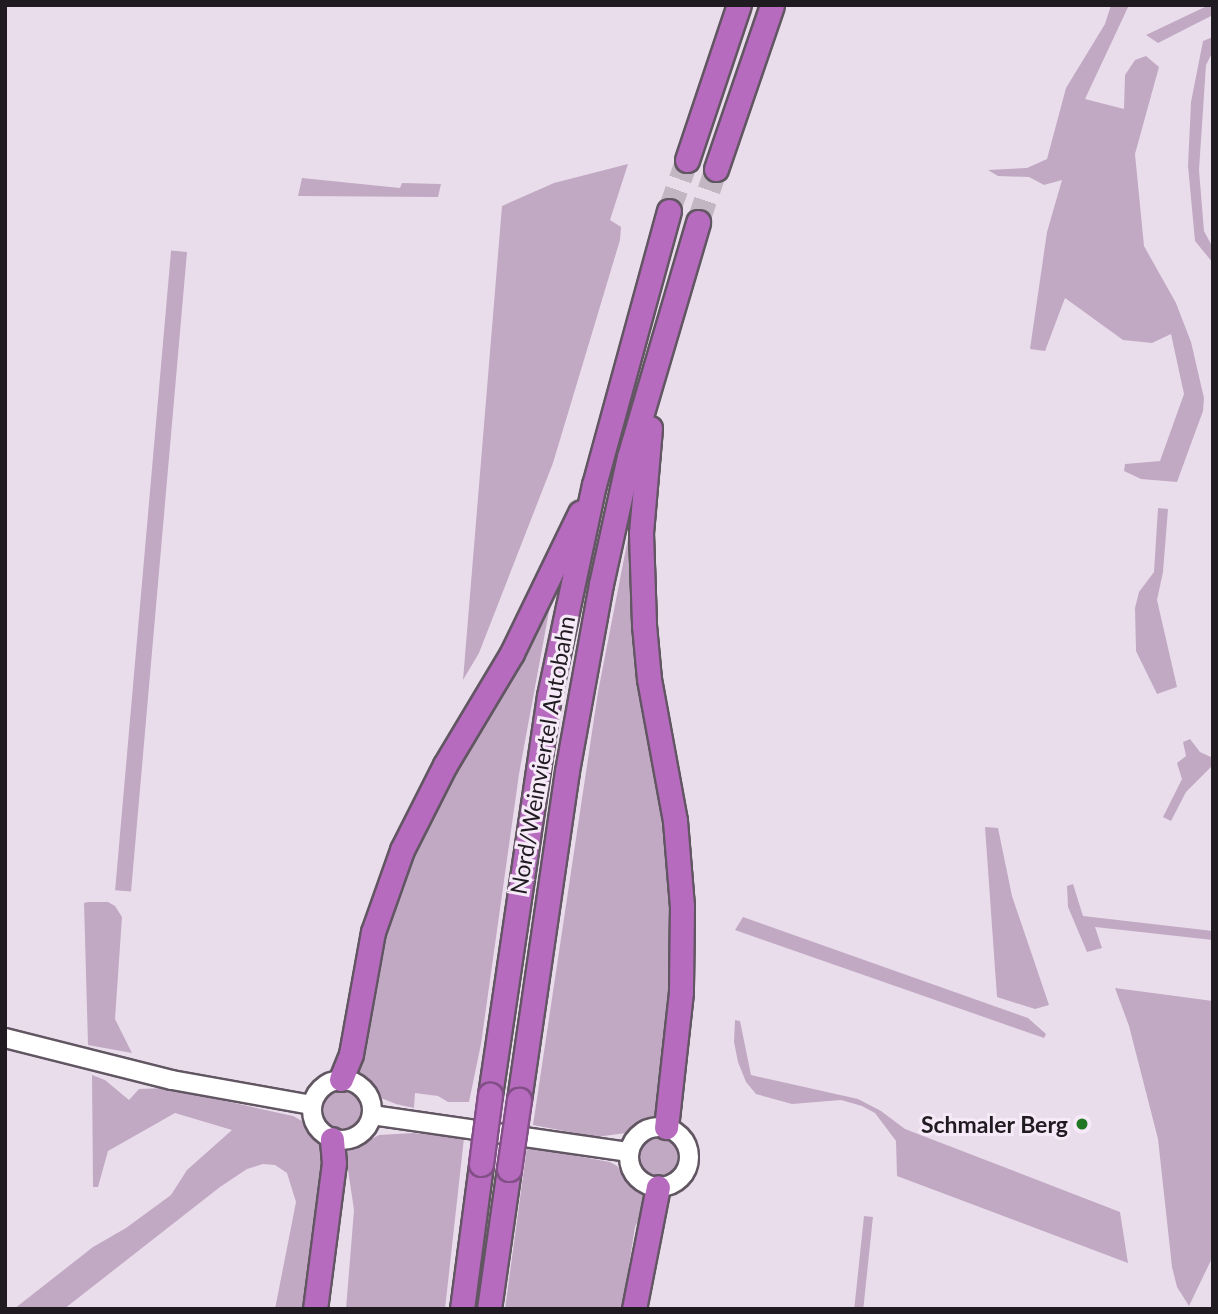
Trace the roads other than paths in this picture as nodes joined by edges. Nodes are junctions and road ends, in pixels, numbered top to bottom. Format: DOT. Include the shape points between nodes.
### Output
graph roads {
  1 [pos="739,5"];
  2 [pos="772,5"];
  3 [pos="687,160"];
  4 [pos="716,169"];
  5 [pos="669,211"];
  6 [pos="698,222"];
  7 [pos="659,356"];
  8 [pos="594,485"];
  9 [pos="5,1038"];
  10 [pos="341,1079"];
  11 [pos="312,1105"];
  12 [pos="372,1115"];
  13 [pos="666,1127"];
  14 [pos="331,1139"];
  15 [pos="628,1152"];
  16 [pos="658,1187"];
  17 [pos="314,1309"];
  18 [pos="462,1309"];
  19 [pos="489,1309"];
  20 [pos="634,1309"];
  1 -- 3 [label="highway"];
  2 -- 4 [label="highway"];
  5 -- 8 [label="highway, Nord/Weinviertel Autobahn"];
  6 -- 7 [label="highway, Nord/Weinviertel Autobahn"];
  7 -- 13 [label="highway" via="646,457 641,560 646,654 675,821 682,906 681,992"];
  7 -- 19 [label="highway, Nord/Weinviertel Autobahn, bridge" via="629,457 586,656"];
  8 -- 10 [label="highway" via="512,653 445,765 402,850 373,932 351,1054"];
  8 -- 18 [label="highway, Nord/Weinviertel Autobahn, bridge" via="537,766"];
  9 -- 11 [label="main road" via="172,1080"];
  10 -- 11 [label="main road" via="319,1089"];
  10 -- 12 [label="main road" via="365,1090"];
  11 -- 14 [label="main road" via="317,1128"];
  12 -- 14 [label="main road" via="357,1136"];
  12 -- 15 [label="main road"];
  13 -- 15 [label="main road" via="640,1133"];
  13 -- 16 [label="main road" via="686,1144 688,1161 681,1177"];
  14 -- 17 [label="highway" via="334,1163"];
  15 -- 16 [label="main road" via="638,1179"];
  16 -- 20 [label="highway"];
}
